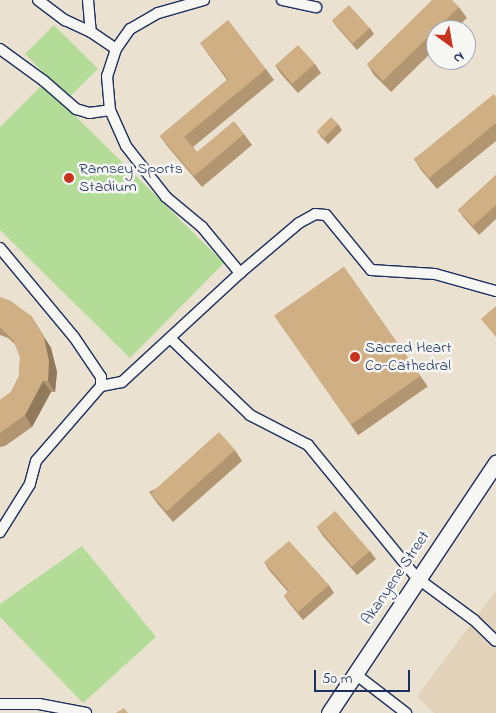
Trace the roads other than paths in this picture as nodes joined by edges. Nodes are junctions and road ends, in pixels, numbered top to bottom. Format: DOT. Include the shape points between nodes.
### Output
graph roads {
  1 [pos="38,0"];
  2 [pos="88,0"];
  3 [pos="204,0"];
  4 [pos="282,0"];
  5 [pos="316,7"];
  6 [pos="91,32"];
  7 [pos="0,49"];
  8 [pos="116,49"];
  9 [pos="110,110"];
  10 [pos="0,248"];
  11 [pos="240,273"];
  12 [pos="496,291"];
  13 [pos="170,338"];
  14 [pos="101,386"];
  15 [pos="496,463"];
  16 [pos="0,532"];
  17 [pos="417,578"];
  18 [pos="480,626"];
  19 [pos="496,631"];
  20 [pos="496,641"];
  21 [pos="354,674"];
  22 [pos="0,704"];
  23 [pos="86,713"];
  24 [pos="328,713"];
  25 [pos="406,713"];
  1 -- 6 [label="street" via="65,20"];
  2 -- 6 [label="street"];
  3 -- 8 [label="street" via="158,13 130,29"];
  4 -- 5 [label="street"];
  6 -- 8 [label="street"];
  7 -- 9 [label="street" via="76,109 89,113"];
  8 -- 9 [label="street" via="107,76"];
  9 -- 11 [label="street" via="132,154 166,197 202,227"];
  10 -- 14 [label="street" via="74,337 100,378"];
  11 -- 12 [label="street" via="299,223 315,214 326,215 371,270 435,274"];
  11 -- 13 [label="street"];
  13 -- 14 [label="street" via="122,382"];
  13 -- 17 [label="street" via="250,415 308,445"];
  14 -- 16 [label="street" via="36,461 30,484"];
  15 -- 17 [label="street, Akanyene Street"];
  17 -- 18 [label="street"];
  17 -- 21 [label="street, Akanyene Street"];
  18 -- 19 [label="street"];
  18 -- 20 [label="street"];
  21 -- 24 [label="street, Akanyene Street"];
  21 -- 25 [label="street"];
  22 -- 23 [label="street" via="39,704"];
}
